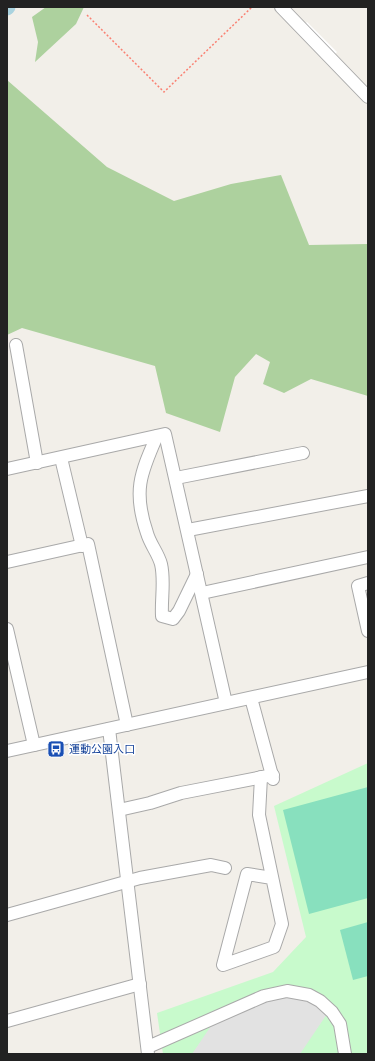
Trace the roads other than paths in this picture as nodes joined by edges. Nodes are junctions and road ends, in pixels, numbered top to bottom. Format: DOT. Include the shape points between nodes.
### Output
graph roads {
  1 [pos="281,7"];
  2 [pos="368,97"];
  3 [pos="16,345"];
  4 [pos="157,436"];
  5 [pos="303,453"];
  6 [pos="62,458"];
  7 [pos="37,463"];
  8 [pos="7,470"];
  9 [pos="176,478"];
  10 [pos="368,496"];
  11 [pos="188,530"];
  12 [pos="82,546"];
  13 [pos="368,557"];
  14 [pos="7,562"];
  15 [pos="197,574"];
  16 [pos="368,583"];
  17 [pos="202,593"];
  18 [pos="368,631"];
  19 [pos="8,632"];
  20 [pos="368,672"];
  21 [pos="251,698"];
  22 [pos="226,703"];
  23 [pos="127,725"];
  24 [pos="109,729"];
  25 [pos="34,745"];
  26 [pos="7,751"];
  27 [pos="269,777"];
  28 [pos="119,810"];
  29 [pos="225,868"];
  30 [pos="272,878"];
  31 [pos="128,882"];
  32 [pos="7,915"];
  33 [pos="140,984"];
  34 [pos="7,1021"];
  35 [pos="148,1050"];
  36 [pos="345,1054"];
  1 -- 2 [label="street"];
  3 -- 7 [label="street"];
  4 -- 6 [label="street"];
  4 -- 9 [label="street" via="165,434"];
  4 -- 15 [label="street" via="142,469 139,486 141,513 147,534 161,563 164,587 161,598 162,616 173,619"];
  5 -- 9 [label="street"];
  6 -- 7 [label="street"];
  6 -- 12 [label="street"];
  7 -- 8 [label="street"];
  9 -- 11 [label="street"];
  10 -- 11 [label="street"];
  11 -- 15 [label="street"];
  12 -- 14 [label="street"];
  12 -- 23 [label="street" via="88,544"];
  13 -- 17 [label="street"];
  15 -- 17 [label="street"];
  16 -- 18 [label="street" via="358,586"];
  17 -- 22 [label="street"];
  19 -- 25 [label="street"];
  20 -- 21 [label="street"];
  21 -- 22 [label="street"];
  21 -- 27 [label="street"];
  22 -- 23 [label="street"];
  23 -- 24 [label="street"];
  24 -- 25 [label="street"];
  24 -- 28 [label="street"];
  25 -- 26 [label="street"];
  27 -- 28 [label="street" via="181,793"];
  27 -- 30 [label="street" via="259,815"];
  28 -- 31 [label="street"];
  29 -- 31 [label="street" via="211,865"];
  30 -- 30 [label="street" via="282,924 274,947 223,965 247,874"];
  31 -- 32 [label="street"];
  31 -- 33 [label="street"];
  33 -- 34 [label="street"];
  33 -- 35 [label="street"];
  35 -- 36 [label="street" via="264,996 287,991 320,1001 332,1012 340,1024"];
}
